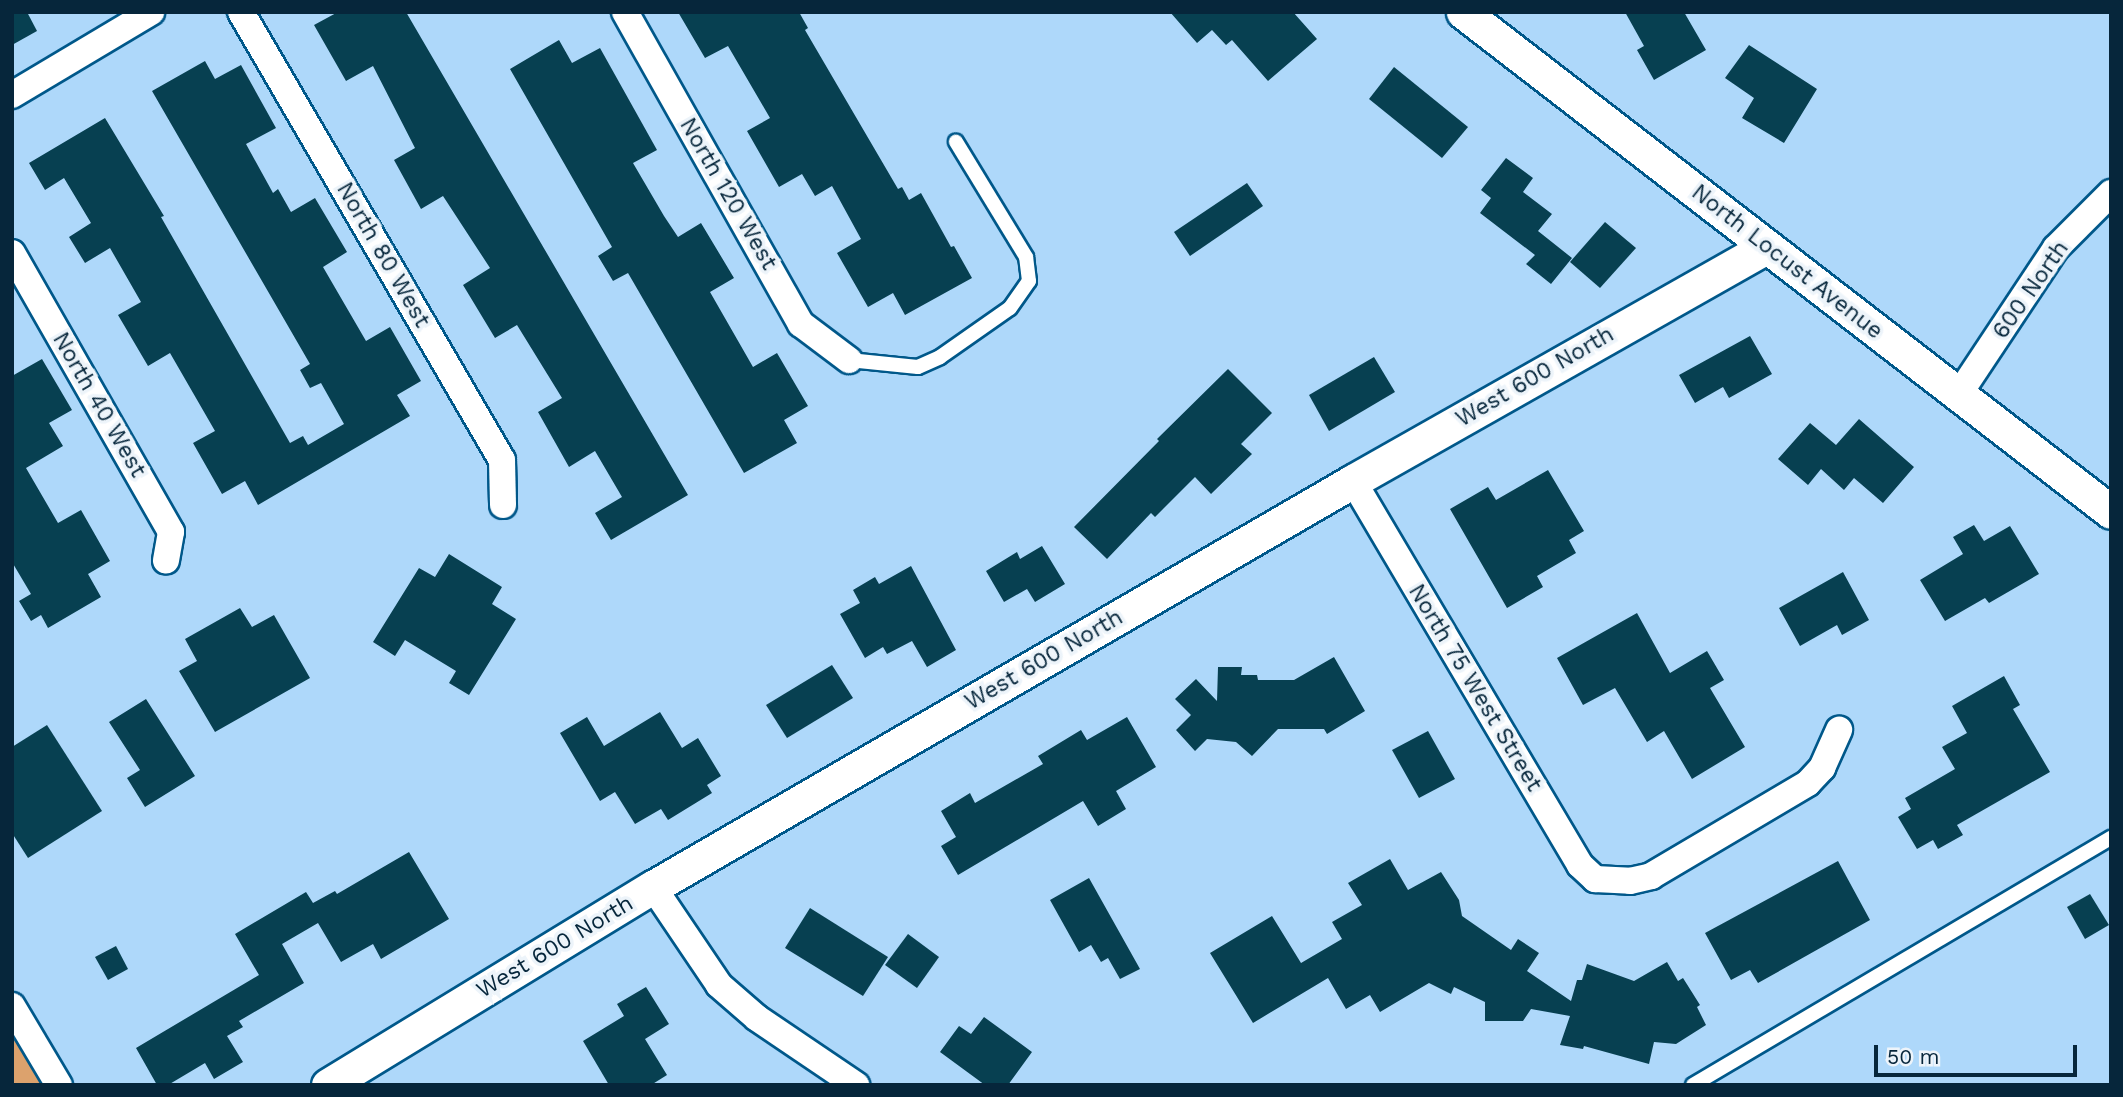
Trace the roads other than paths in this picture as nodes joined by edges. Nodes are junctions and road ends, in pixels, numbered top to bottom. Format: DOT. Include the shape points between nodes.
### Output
graph roads {
  1 [pos="151,12"];
  2 [pos="241,12"];
  3 [pos="625,12"];
  4 [pos="1476,15"];
  5 [pos="12,95"];
  6 [pos="956,142"];
  7 [pos="2111,193"];
  8 [pos="1766,247"];
  9 [pos="12,253"];
  10 [pos="849,360"];
  11 [pos="1959,394"];
  12 [pos="1353,481"];
  13 [pos="503,505"];
  14 [pos="2111,512"];
  15 [pos="166,561"];
  16 [pos="1839,730"];
  17 [pos="2111,838"];
  18 [pos="653,887"];
  19 [pos="12,1006"];
  20 [pos="59,1085"];
  21 [pos="328,1085"];
  22 [pos="856,1085"];
  23 [pos="1693,1085"];
  1 -- 5 [label="street"];
  2 -- 13 [label="street, North 80 West" via="502,460"];
  3 -- 10 [label="street, North 120 West" via="801,324"];
  4 -- 8 [label="street, North Locust Avenue"];
  6 -- 10 [label="lane" via="1026,257 1029,281 1010,308 918,367"];
  7 -- 11 [label="street, 600 North" via="2056,248"];
  8 -- 11 [label="street, North Locust Avenue"];
  8 -- 12 [label="street, West 600 North"];
  9 -- 15 [label="street, North 40 West" via="170,532"];
  11 -- 14 [label="street, North Locust Avenue"];
  12 -- 16 [label="street, North 75 West Street" via="1580,865 1595,878 1630,881 1651,876 1808,783 1822,768"];
  12 -- 18 [label="street, West 600 North"];
  17 -- 23 [label="lane"];
  18 -- 21 [label="street, West 600 North"];
  18 -- 22 [label="street" via="719,985 757,1018"];
  19 -- 20 [label="street"];
}
